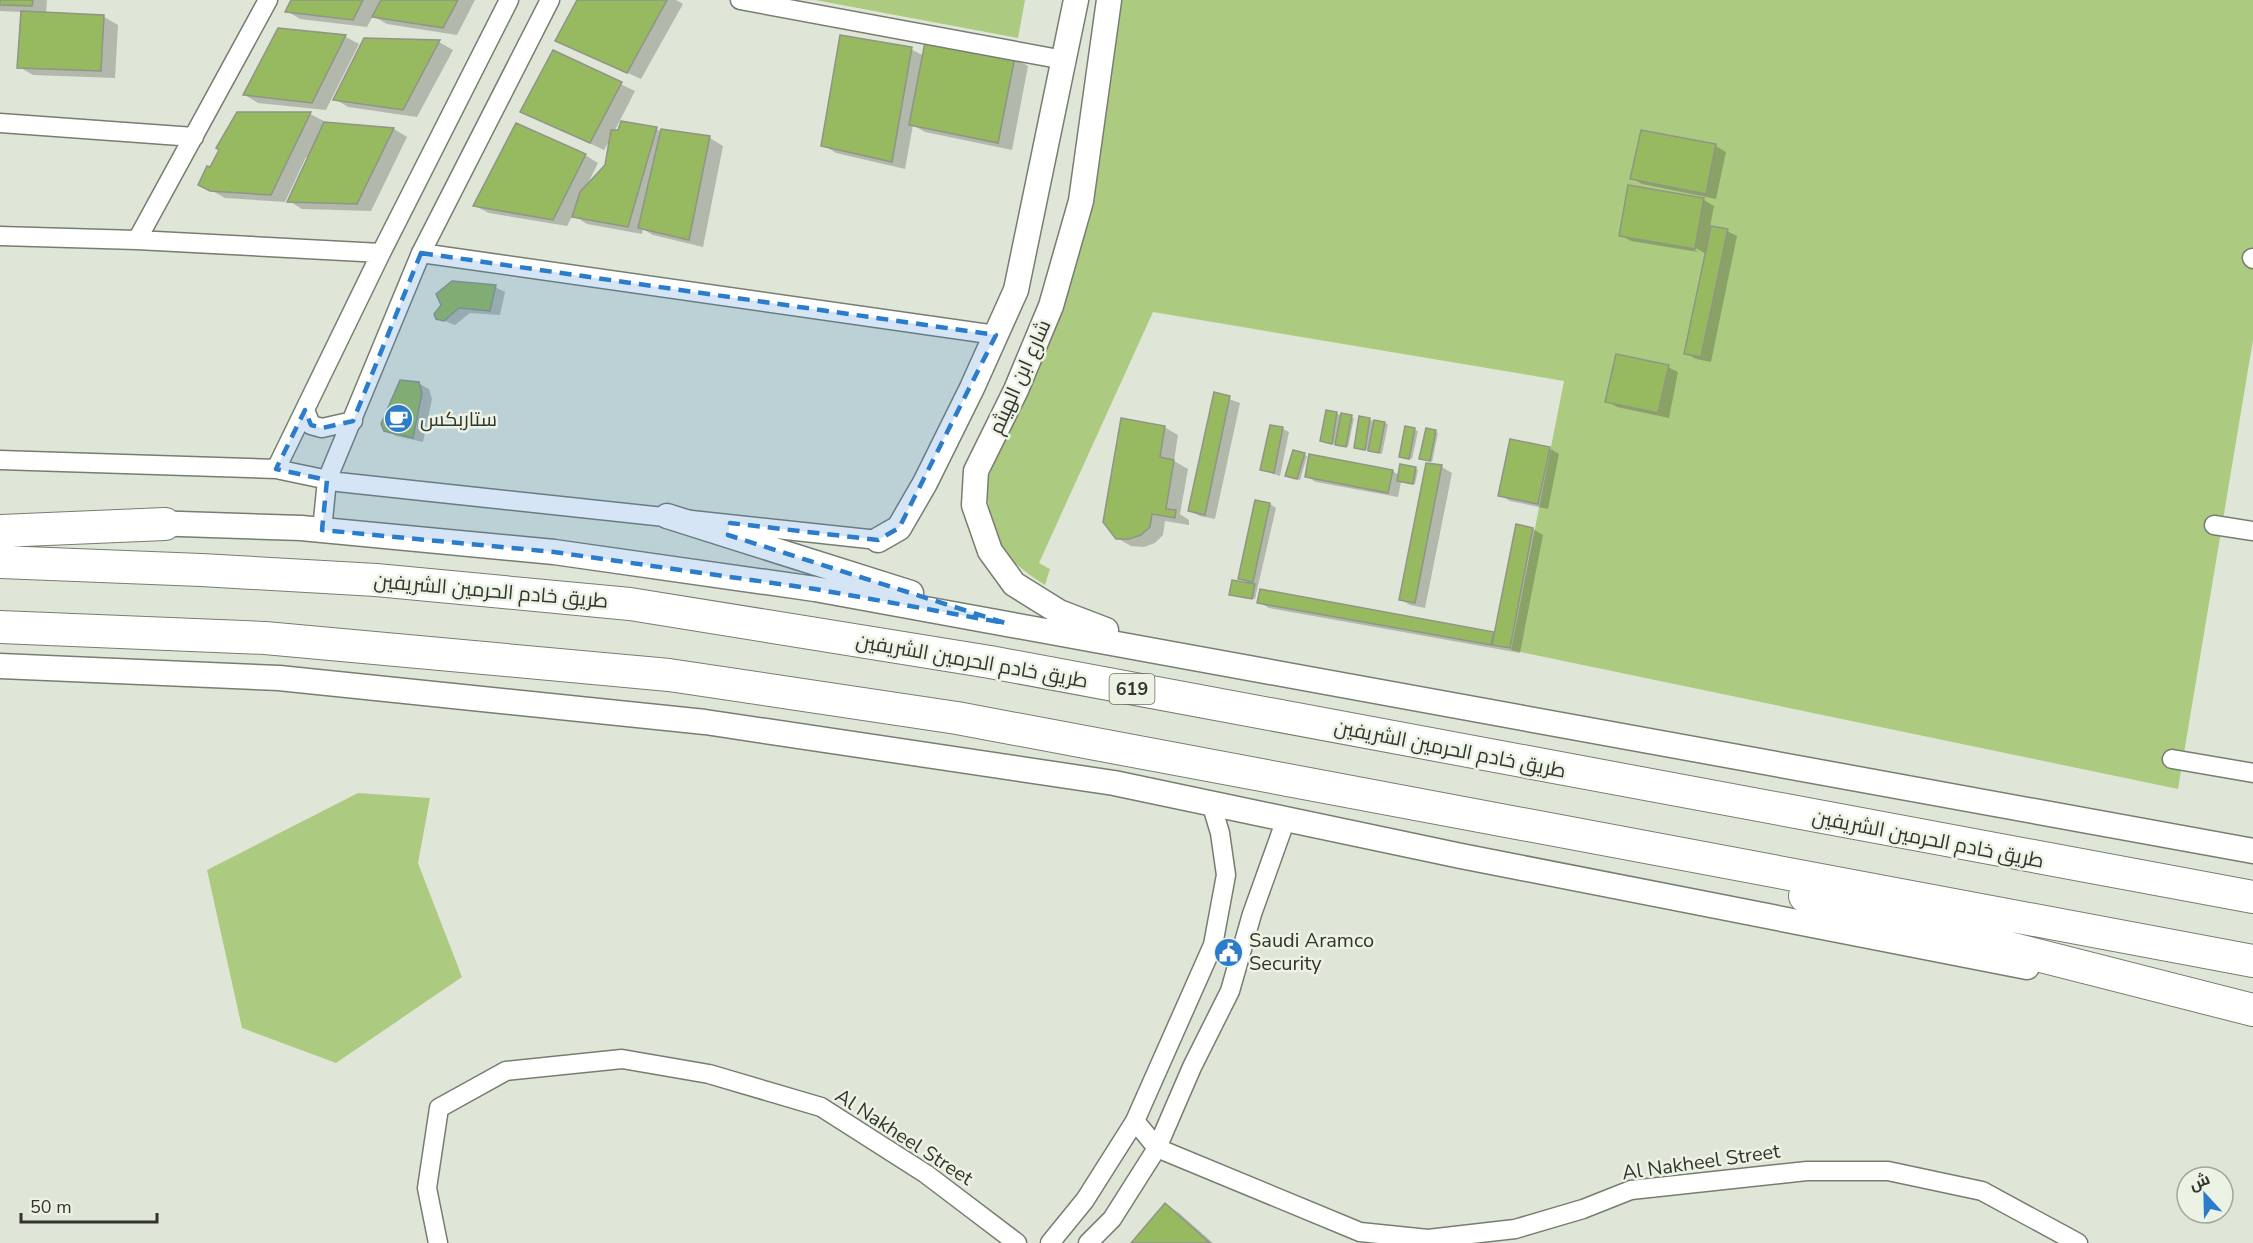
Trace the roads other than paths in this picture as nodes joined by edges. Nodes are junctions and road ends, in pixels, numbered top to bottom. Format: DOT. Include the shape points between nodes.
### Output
graph roads {
  1 [pos="268,0"];
  2 [pos="509,0"];
  3 [pos="550,0"];
  4 [pos="740,0"];
  5 [pos="1076,0"];
  6 [pos="1109,0"];
  7 [pos="1064,60"];
  8 [pos="0,123"];
  9 [pos="194,137"];
  10 [pos="0,236"];
  11 [pos="137,240"];
  12 [pos="381,253"];
  13 [pos="422,253"];
  14 [pos="996,335"];
  15 [pos="305,410"];
  16 [pos="353,421"];
  17 [pos="0,460"];
  18 [pos="276,469"];
  19 [pos="327,480"];
  20 [pos="667,516"];
  21 [pos="0,518"];
  22 [pos="165,524"];
  23 [pos="2214,525"];
  24 [pos="322,530"];
  25 [pos="0,531"];
  26 [pos="2253,531"];
  27 [pos="878,540"];
  28 [pos="0,562"];
  29 [pos="1005,623"];
  30 [pos="0,627"];
  31 [pos="1162,651"];
  32 [pos="0,666"];
  33 [pos="2172,759"];
  34 [pos="2253,773"];
  35 [pos="1211,803"];
  36 [pos="1286,819"];
  37 [pos="1511,821"];
  38 [pos="2253,851"];
  39 [pos="2253,897"];
  40 [pos="2253,961"];
  41 [pos="2253,1011"];
  42 [pos="1135,1121"];
  43 [pos="1157,1148"];
  44 [pos="1452,1240"];
  45 [pos="438,1243"];
  46 [pos="1017,1243"];
  47 [pos="1050,1243"];
  48 [pos="1088,1243"];
  49 [pos="2078,1243"];
  1 -- 9 [label="street"];
  2 -- 12 [label="street"];
  3 -- 13 [label="street"];
  4 -- 7 [label="street"];
  5 -- 7 [label="main road, شارع ابن الهيثم"];
  6 -- 31 [label="main road, شارع ابن الهيثم" via="1081,201 1051,306 976,471 974,505 990,551 1014,584 1059,612"];
  7 -- 14 [label="main road, شارع ابن الهيثم" via="1016,290"];
  8 -- 9 [label="street"];
  9 -- 11 [label="street"];
  10 -- 11 [label="street"];
  11 -- 12 [label="street"];
  12 -- 15 [label="street"];
  13 -- 14 [label="street"];
  13 -- 16 [label="street"];
  14 -- 27 [label="main road, شارع ابن الهيثم" via="899,528"];
  15 -- 16 [label="street" via="311,425 322,428"];
  15 -- 18 [label="street"];
  16 -- 19 [label="street"];
  17 -- 18 [label="street"];
  18 -- 19 [label="street"];
  19 -- 20 [label="street"];
  19 -- 24 [label="street"];
  20 -- 27 [label="street"];
  20 -- 29 [label="main road"];
  21 -- 22 [label="main road"];
  22 -- 24 [label="main road"];
  22 -- 25 [label="highway"];
  23 -- 26 [label="street"];
  24 -- 29 [label="main road" via="554,552 815,589"];
  28 -- 39 [label="highway, طريق خادم الحرمين الشريفين / 619" via="376,580 630,604 990,662"];
  29 -- 31 [label="main road"];
  30 -- 37 [label="highway" via="265,638 669,675 957,718"];
  31 -- 38 [label="main road"];
  32 -- 35 [label="main road" via="279,678 705,722 1114,783"];
  33 -- 34 [label="street"];
  35 -- 36 [label="main road"];
  35 -- 42 [label="street" via="1226,875 1214,945"];
  36 -- 41 [label="main road"];
  36 -- 43 [label="street" via="1230,991"];
  37 -- 40 [label="highway"];
  37 -- 41 [label="highway"];
  42 -- 43 [label="street, Al Nakheel Street"];
  42 -- 47 [label="street" via="1085,1200"];
  43 -- 44 [label="street, Al Nakheel Street" via="1360,1232"];
  43 -- 48 [label="street" via="1112,1219"];
  44 -- 49 [label="street, Al Nakheel Street" via="1515,1229 1631,1190 1808,1171 1888,1171 1982,1191"];
  45 -- 46 [label="street, Al Nakheel Street" via="427,1188 439,1108 506,1071 622,1059 709,1074 820,1107 926,1174"];
}
